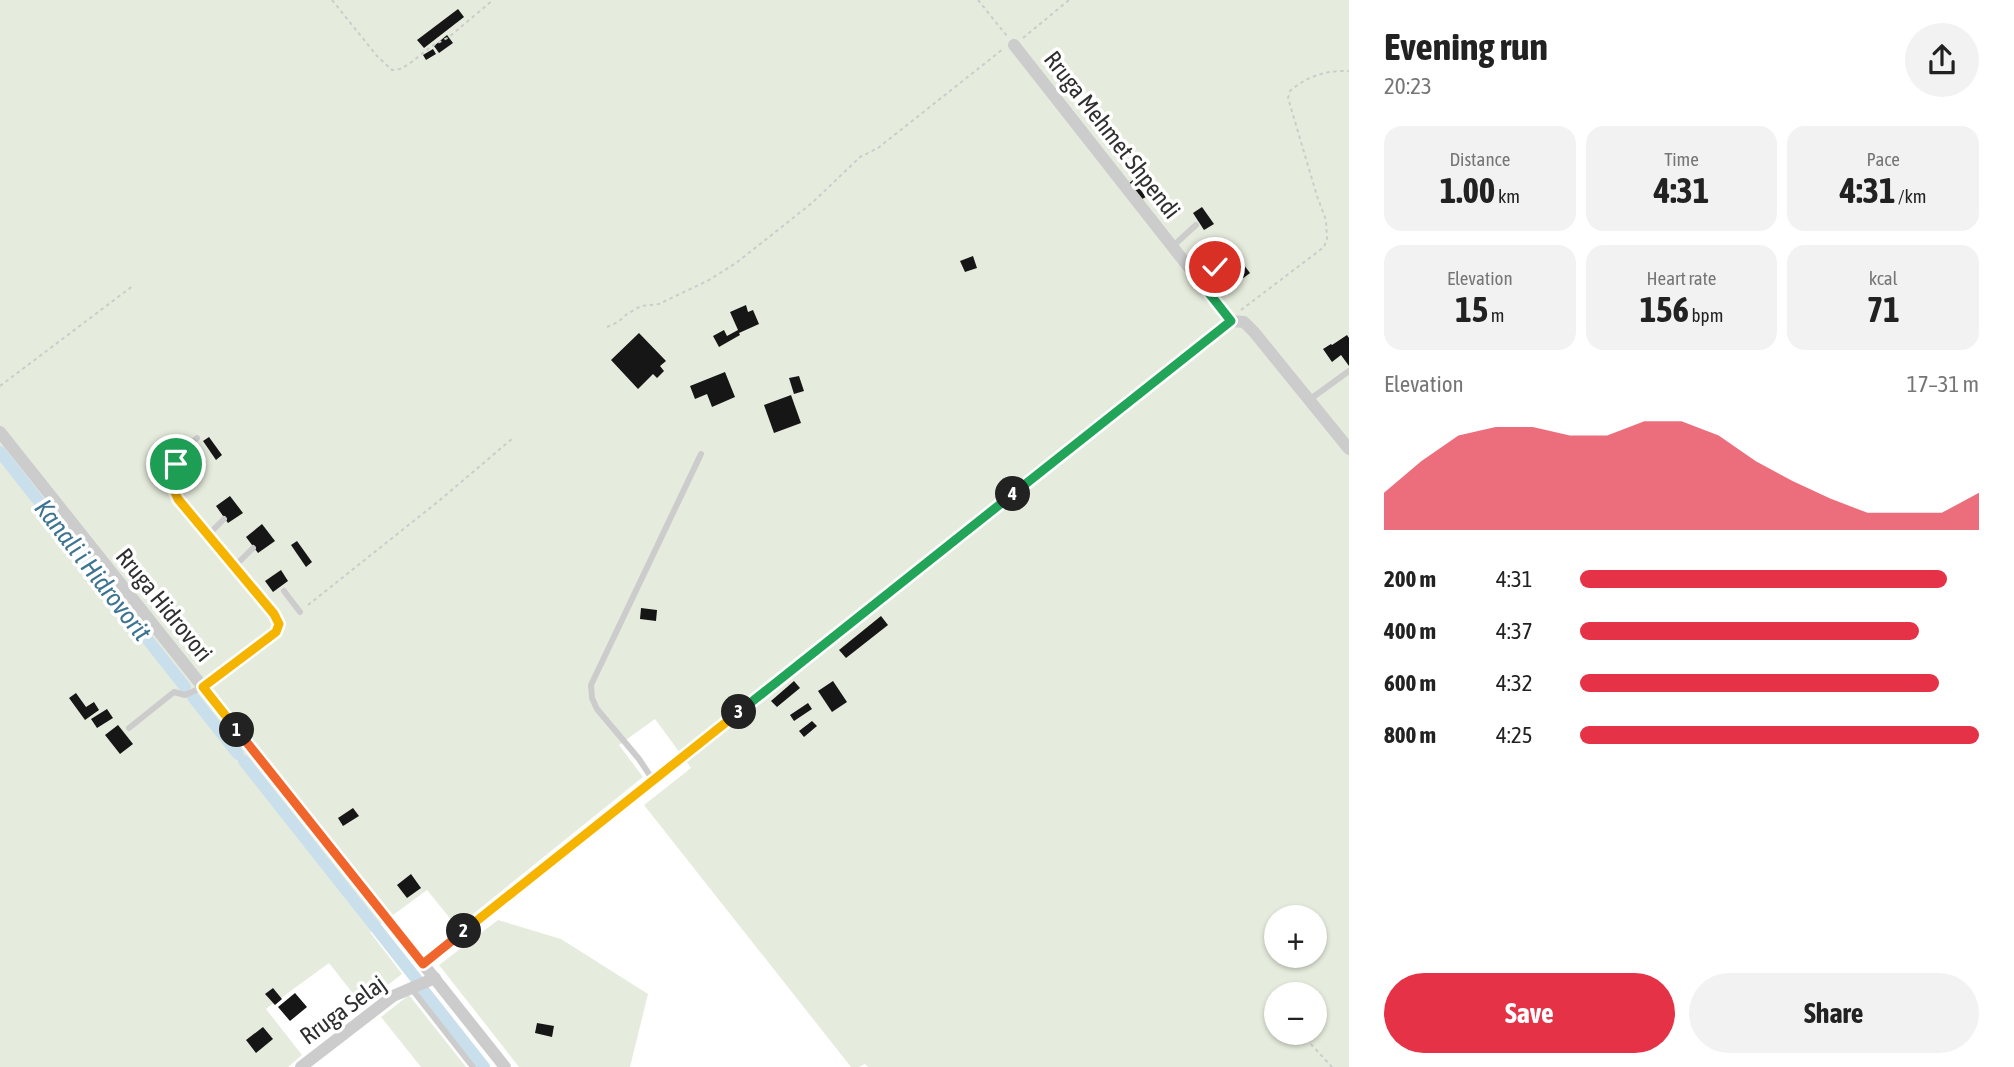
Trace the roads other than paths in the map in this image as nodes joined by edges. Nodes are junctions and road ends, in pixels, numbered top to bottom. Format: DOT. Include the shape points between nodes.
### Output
graph roads {
  1 [pos="1014,45"];
  2 [pos="1196,225"];
  3 [pos="1172,246"];
  4 [pos="1215,267"];
  5 [pos="1205,288"];
  6 [pos="1231,321"];
  7 [pos="1349,371"];
  8 [pos="1309,400"];
  9 [pos="0,432"];
  10 [pos="197,438"];
  11 [pos="1349,449"];
  12 [pos="701,454"];
  13 [pos="178,499"];
  14 [pos="223,519"];
  15 [pos="209,534"];
  16 [pos="253,548"];
  17 [pos="235,567"];
  18 [pos="285,591"];
  19 [pos="300,612"];
  20 [pos="203,687"];
  21 [pos="129,728"];
  22 [pos="653,780"];
  23 [pos="423,964"];
  24 [pos="435,978"];
  25 [pos="411,988"];
  26 [pos="300,1067"];
  27 [pos="473,1067"];
  28 [pos="505,1067"];
  1 -- 3 [label="street, Rruga Mehmet Shpendi"];
  2 -- 3 [label="lane"];
  3 -- 5 [label="street, Rruga Mehmet Shpendi"];
  4 -- 5 [label="lane"];
  5 -- 6 [label="street, Rruga Mehmet Shpendi"];
  6 -- 8 [label="street, Rruga Mehmet Shpendi" via="1244,322 1254,332"];
  6 -- 22 [label="street"];
  7 -- 8 [label="lane"];
  8 -- 11 [label="street, Rruga Mehmet Shpendi"];
  9 -- 20 [label="street, Rruga Hidrovori"];
  10 -- 13 [label="lane" via="178,456 173,477"];
  12 -- 22 [label="lane" via="591,685 597,709"];
  13 -- 15 [label="street"];
  14 -- 15 [label="lane"];
  15 -- 17 [label="street"];
  16 -- 17 [label="lane"];
  17 -- 20 [label="street" via="279,624 276,632"];
  18 -- 19 [label="lane"];
  20 -- 21 [label="lane" via="185,695 174,692"];
  20 -- 23 [label="street, Rruga Hidrovori"];
  22 -- 23 [label="street"];
  23 -- 24 [label="street, Rruga Hidrovori"];
  24 -- 25 [label="street, Rruga Selaj"];
  24 -- 28 [label="street, Rruga Hidrovori"];
  25 -- 26 [label="street, Rruga Selaj" via="393,996"];
  25 -- 27 [label="lane, Rruga Selaj"];
}
